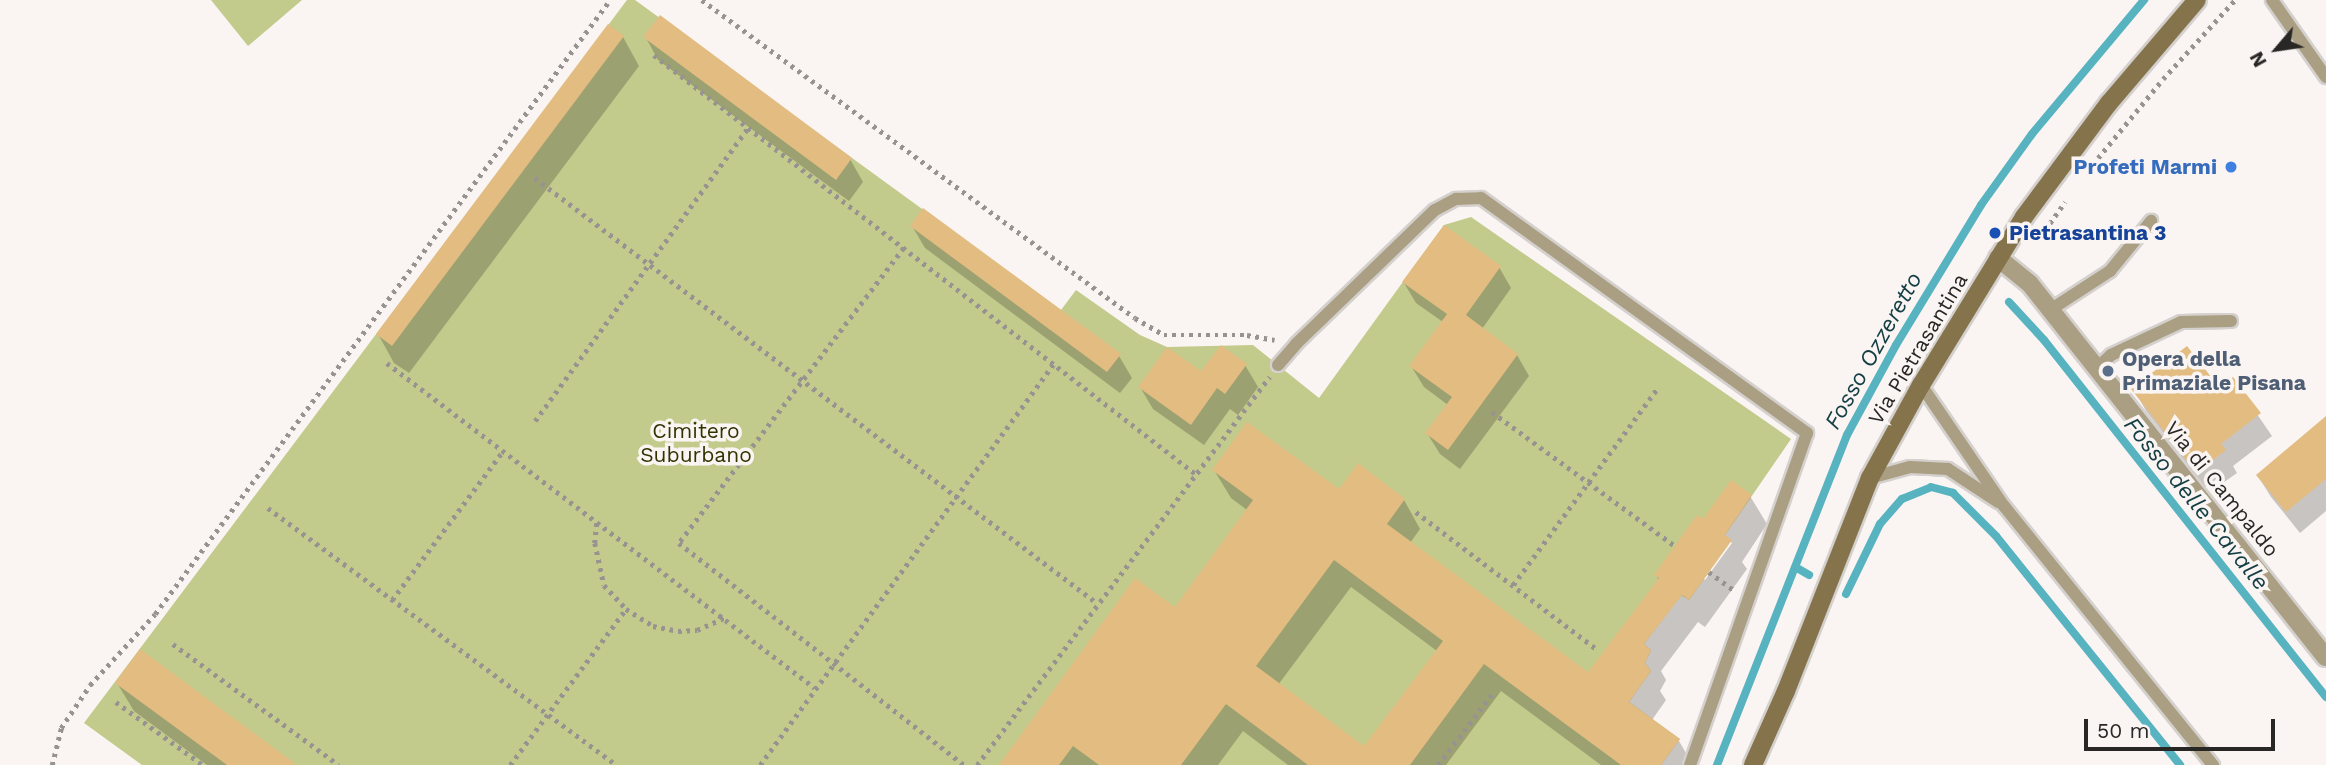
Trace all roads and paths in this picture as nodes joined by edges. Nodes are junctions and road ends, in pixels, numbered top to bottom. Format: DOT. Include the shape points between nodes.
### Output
graph roads {
  1 [pos="610,0"];
  2 [pos="702,0"];
  3 [pos="2197,0"];
  4 [pos="2235,0"];
  5 [pos="2272,0"];
  6 [pos="654,55"];
  7 [pos="2326,77"];
  8 [pos="748,128"];
  9 [pos="2094,163"];
  10 [pos="535,178"];
  11 [pos="2071,193"];
  12 [pos="2151,221"];
  13 [pos="904,248"];
  14 [pos="1998,258"];
  15 [pos="649,265"];
  16 [pos="2015,272"];
  17 [pos="2050,310"];
  18 [pos="2231,321"];
  19 [pos="1296,344"];
  20 [pos="387,363"];
  21 [pos="1054,364"];
  22 [pos="1278,365"];
  23 [pos="2096,368"];
  24 [pos="800,381"];
  25 [pos="1922,385"];
  26 [pos="1657,389"];
  27 [pos="1492,412"];
  28 [pos="535,421"];
  29 [pos="503,452"];
  30 [pos="1197,475"];
  31 [pos="1870,478"];
  32 [pos="1588,482"];
  33 [pos="955,497"];
  34 [pos="2004,506"];
  35 [pos="268,509"];
  36 [pos="1416,512"];
  37 [pos="597,522"];
  38 [pos="1675,546"];
  39 [pos="1709,572"];
  40 [pos="1513,585"];
  41 [pos="392,600"];
  42 [pos="1749,601"];
  43 [pos="1097,603"];
  44 [pos="626,609"];
  45 [pos="724,618"];
  46 [pos="173,644"];
  47 [pos="1595,648"];
  48 [pos="2326,657"];
  49 [pos="832,664"];
  50 [pos="816,688"];
  51 [pos="1492,694"];
  52 [pos="116,702"];
  53 [pos="547,714"];
  54 [pos="52,765"];
  55 [pos="203,765"];
  56 [pos="340,765"];
  57 [pos="510,765"];
  58 [pos="616,765"];
  59 [pos="760,765"];
  60 [pos="964,765"];
  61 [pos="977,765"];
  62 [pos="1438,765"];
  63 [pos="1690,765"];
  64 [pos="1753,765"];
  65 [pos="2213,765"];
  1 -- 54 [label="path" via="155,614 90,685 61,728"];
  2 -- 19 [label="path" via="1164,335 1247,335"];
  3 -- 14 [label="street, Via Pietrasantina" via="2109,103"];
  4 -- 9 [label="path"];
  5 -- 7 [label="lane"];
  6 -- 8 [label="path"];
  8 -- 13 [label="path"];
  8 -- 15 [label="path"];
  10 -- 15 [label="path"];
  11 -- 16 [label="path"];
  12 -- 17 [label="lane" via="2110,271"];
  13 -- 21 [label="path"];
  13 -- 24 [label="path"];
  14 -- 16 [label="street, Via di Campaldo"];
  14 -- 25 [label="street, Via Pietrasantina"];
  15 -- 24 [label="path"];
  15 -- 28 [label="path"];
  16 -- 17 [label="street, Via di Campaldo"];
  17 -- 23 [label="street, Via di Campaldo"];
  18 -- 23 [label="lane" via="2181,322 2111,355"];
  19 -- 22 [label="lane"];
  19 -- 42 [label="lane" via="1435,210 1456,199 1481,198 1807,433"];
  20 -- 29 [label="path"];
  21 -- 30 [label="path"];
  21 -- 33 [label="path"];
  22 -- 30 [label="path"];
  23 -- 48 [label="street, Via di Campaldo"];
  24 -- 33 [label="path"];
  24 -- 49 [label="path" via="679,544"];
  25 -- 31 [label="street, Via Pietrasantina"];
  25 -- 34 [label="lane"];
  26 -- 32 [label="path"];
  27 -- 32 [label="path"];
  29 -- 37 [label="path"];
  29 -- 41 [label="path"];
  30 -- 43 [label="path"];
  31 -- 34 [label="lane" via="1910,467 1948,469"];
  31 -- 64 [label="street, Via Pietrasantina"];
  32 -- 38 [label="path"];
  32 -- 40 [label="path"];
  33 -- 43 [label="path"];
  33 -- 49 [label="path"];
  34 -- 65 [label="lane"];
  35 -- 41 [label="path"];
  36 -- 40 [label="path"];
  37 -- 44 [label="path" via="595,543 604,585"];
  37 -- 45 [label="path"];
  39 -- 42 [label="path"];
  40 -- 47 [label="path"];
  41 -- 53 [label="path"];
  42 -- 63 [label="lane"];
  43 -- 61 [label="path"];
  44 -- 45 [label="path" via="653,626 677,631 697,630"];
  44 -- 53 [label="path"];
  45 -- 50 [label="path"];
  46 -- 56 [label="path"];
  49 -- 50 [label="path"];
  49 -- 60 [label="path"];
  50 -- 59 [label="path"];
  51 -- 62 [label="path"];
  52 -- 55 [label="path"];
  53 -- 57 [label="path"];
  53 -- 58 [label="path"];
}
